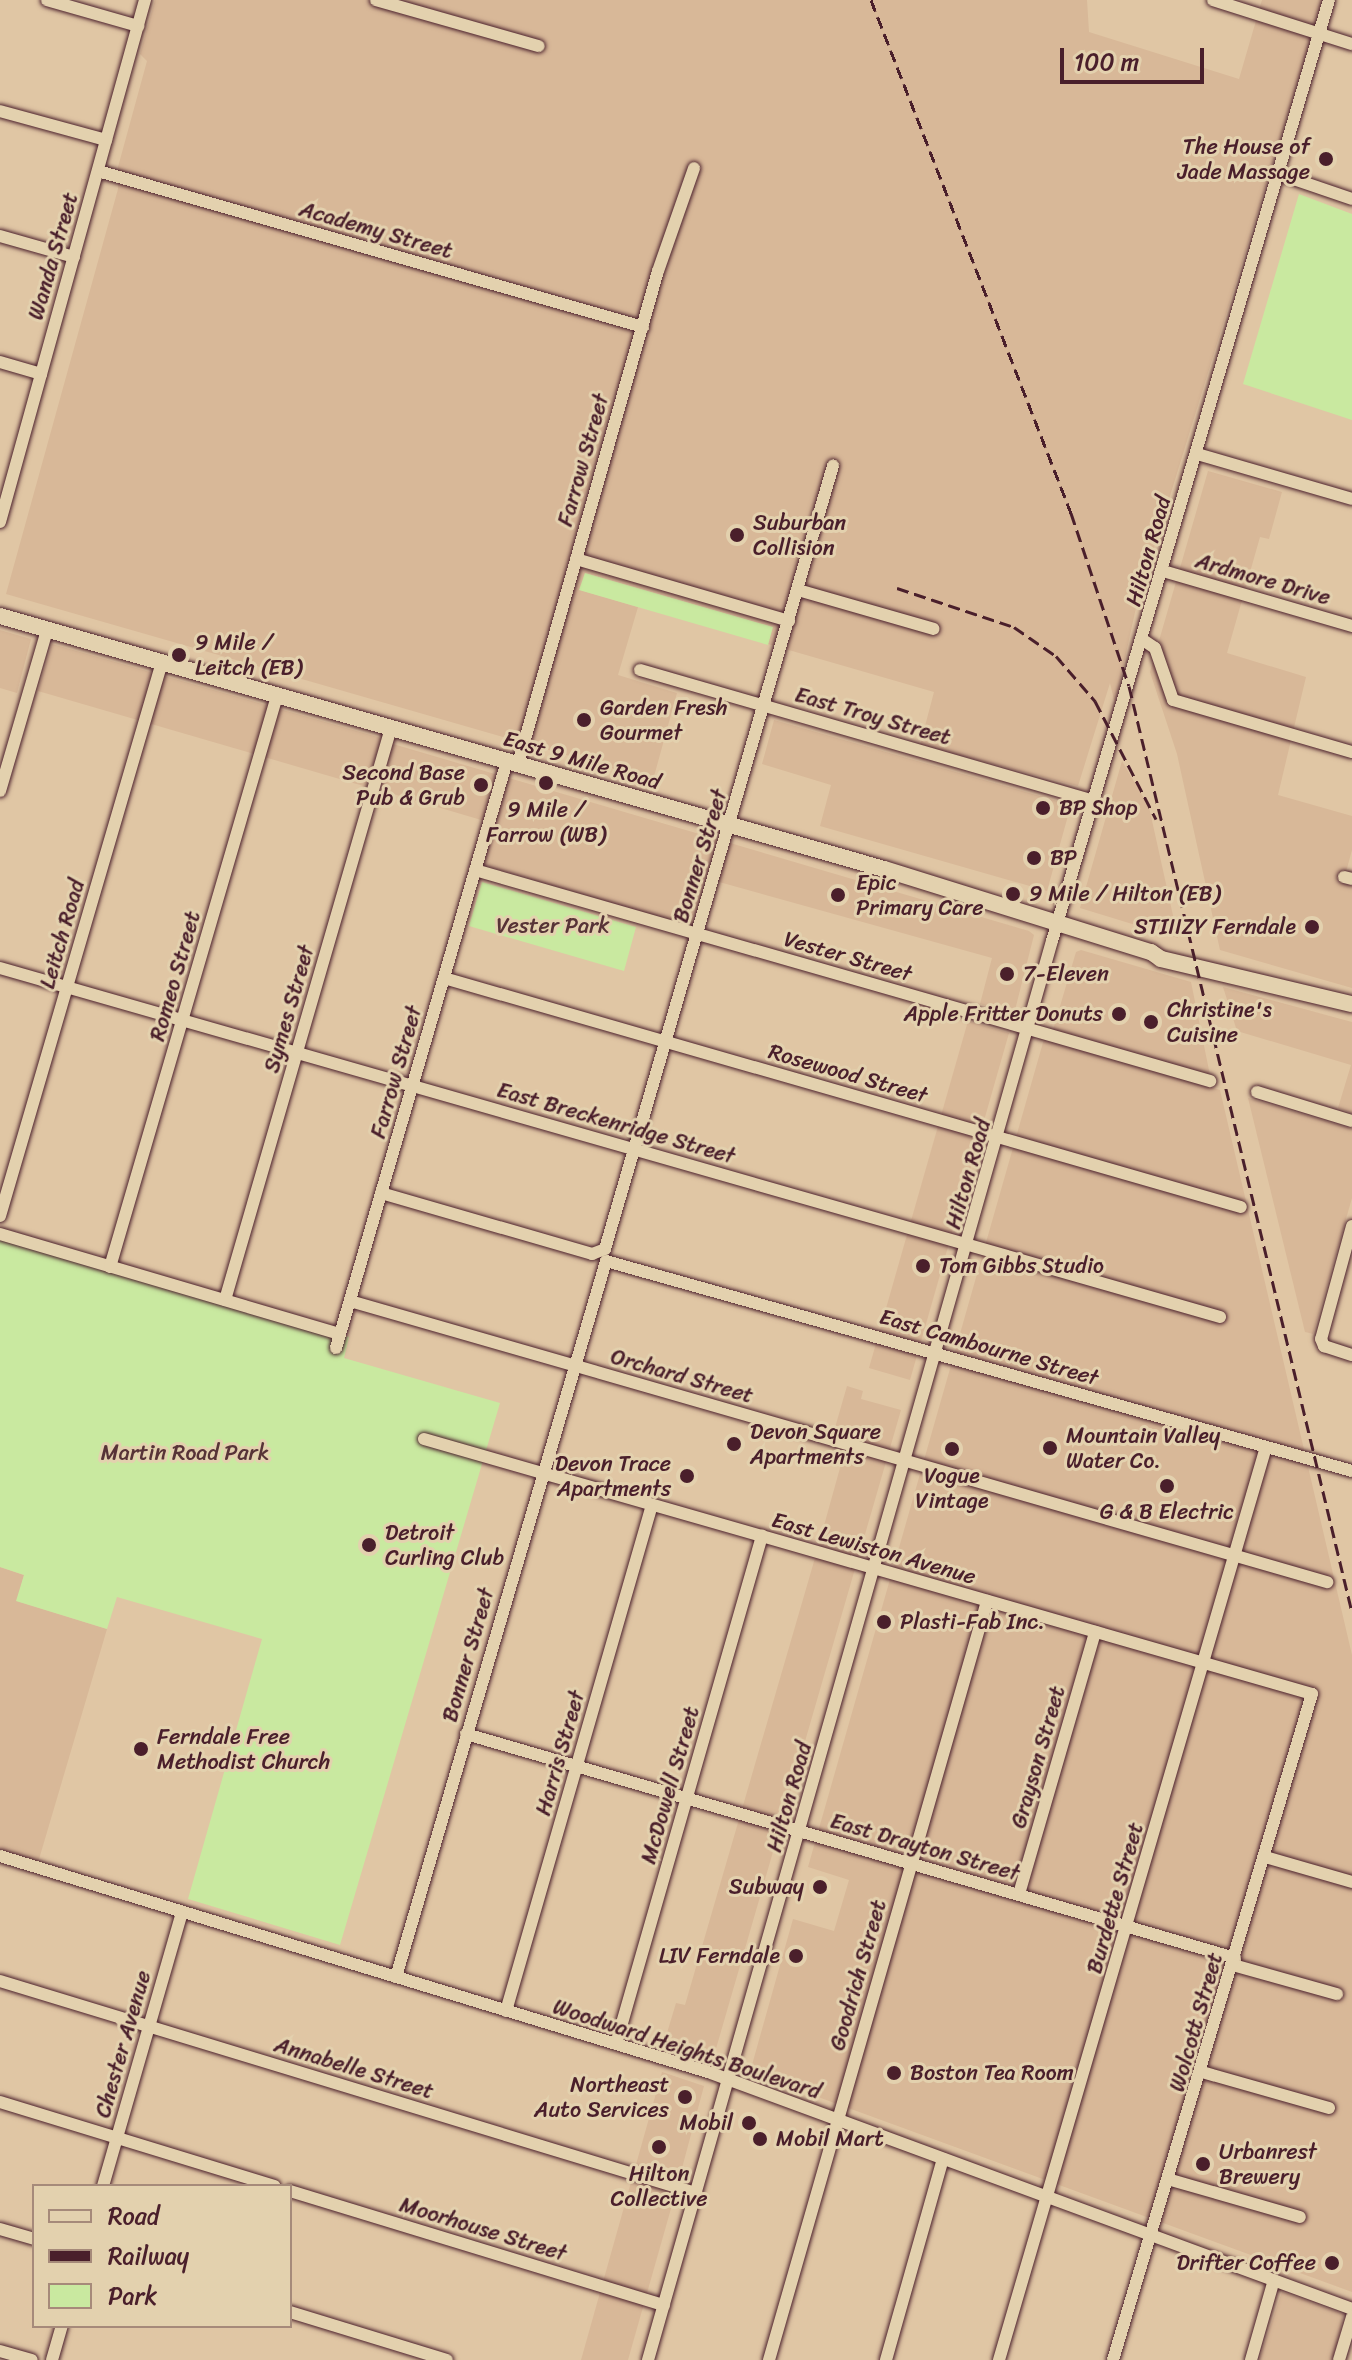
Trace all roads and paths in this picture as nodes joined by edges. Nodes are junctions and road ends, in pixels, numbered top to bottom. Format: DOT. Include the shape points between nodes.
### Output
graph roads {
  1 [pos="47,0"];
  2 [pos="145,0"];
  3 [pos="376,0"];
  4 [pos="1213,0"];
  5 [pos="1329,0"];
  6 [pos="138,26"];
  7 [pos="1320,32"];
  8 [pos="1352,44"];
  9 [pos="539,46"];
  10 [pos="0,111"];
  11 [pos="106,140"];
  12 [pos="694,168"];
  13 [pos="98,171"];
  14 [pos="1279,174"];
  15 [pos="1352,199"];
  16 [pos="0,236"];
  17 [pos="74,257"];
  18 [pos="643,327"];
  19 [pos="0,362"];
  20 [pos="41,374"];
  21 [pos="1197,454"];
  22 [pos="833,466"];
  23 [pos="4,488"];
  24 [pos="1352,499"];
  25 [pos="0,522"];
  26 [pos="576,559"];
  27 [pos="1163,571"];
  28 [pos="798,590"];
  29 [pos="0,616"];
  30 [pos="789,621"];
  31 [pos="1352,626"];
  32 [pos="934,629"];
  33 [pos="47,630"];
  34 [pos="1143,640"];
  35 [pos="162,662"];
  36 [pos="640,670"];
  37 [pos="277,696"];
  38 [pos="765,706"];
  39 [pos="391,728"];
  40 [pos="1352,752"];
  41 [pos="512,763"];
  42 [pos="0,791"];
  43 [pos="1095,801"];
  44 [pos="730,825"];
  45 [pos="475,870"];
  46 [pos="1057,922"];
  47 [pos="697,933"];
  48 [pos="0,968"];
  49 [pos="444,978"];
  50 [pos="67,988"];
  51 [pos="1352,1004"];
  52 [pos="182,1021"];
  53 [pos="1030,1029"];
  54 [pos="665,1041"];
  55 [pos="297,1053"];
  56 [pos="1210,1081"];
  57 [pos="412,1086"];
  58 [pos="1257,1092"];
  59 [pos="1352,1121"];
  60 [pos="1000,1137"];
  61 [pos="634,1149"];
  62 [pos="381,1193"];
  63 [pos="1241,1207"];
  64 [pos="0,1216"];
  65 [pos="0,1234"];
  66 [pos="1351,1234"];
  67 [pos="968,1245"];
  68 [pos="614,1260"];
  69 [pos="110,1267"];
  70 [pos="225,1300"];
  71 [pos="350,1301"];
  72 [pos="1220,1317"];
  73 [pos="340,1334"];
  74 [pos="336,1348"];
  75 [pos="937,1353"];
  76 [pos="1352,1355"];
  77 [pos="572,1365"];
  78 [pos="424,1439"];
  79 [pos="1266,1447"];
  80 [pos="906,1461"];
  81 [pos="1352,1471"];
  82 [pos="541,1473"];
  83 [pos="652,1505"];
  84 [pos="762,1536"];
  85 [pos="1235,1555"];
  86 [pos="875,1569"];
  87 [pos="1327,1582"];
  88 [pos="987,1601"];
  89 [pos="1095,1632"];
  90 [pos="1203,1663"];
  91 [pos="1312,1694"];
  92 [pos="466,1734"];
  93 [pos="578,1766"];
  94 [pos="687,1798"];
  95 [pos="800,1831"];
  96 [pos="0,1856"];
  97 [pos="1265,1857"];
  98 [pos="911,1864"];
  99 [pos="1352,1882"];
  100 [pos="1019,1894"];
  101 [pos="182,1913"];
  102 [pos="1127,1927"];
  103 [pos="1234,1962"];
  104 [pos="396,1977"];
  105 [pos="0,1981"];
  106 [pos="1337,1994"];
  107 [pos="506,2011"];
  108 [pos="149,2026"];
  109 [pos="616,2044"];
  110 [pos="1202,2072"];
  111 [pos="729,2079"];
  112 [pos="0,2102"];
  113 [pos="1329,2108"];
  114 [pos="837,2120"];
  115 [pos="117,2138"];
  116 [pos="943,2159"];
  117 [pos="1171,2180"];
  118 [pos="104,2184"];
  119 [pos="267,2184"];
  120 [pos="292,2192"];
  121 [pos="696,2193"];
  122 [pos="1048,2197"];
  123 [pos="1300,2217"];
  124 [pos="0,2229"];
  125 [pos="1152,2235"];
  126 [pos="32,2238"];
  127 [pos="1274,2280"];
  128 [pos="664,2305"];
  129 [pos="1352,2309"];
  130 [pos="292,2313"];
  131 [pos="1352,2317"];
  132 [pos="61,2328"];
  133 [pos="0,2351"];
  134 [pos="32,2360"];
  135 [pos="52,2360"];
  136 [pos="447,2360"];
  137 [pos="648,2360"];
  138 [pos="769,2360"];
  139 [pos="886,2360"];
  140 [pos="999,2360"];
  141 [pos="1113,2360"];
  142 [pos="1251,2360"];
  143 [pos="1339,2360"];
  1 -- 6 [label="street"];
  2 -- 6 [label="street, Wanda Street"];
  3 -- 9 [label="street"];
  4 -- 7 [label="street"];
  5 -- 7 [label="street, Hilton Road"];
  6 -- 11 [label="street, Wanda Street"];
  7 -- 8 [label="street"];
  7 -- 14 [label="street, Hilton Road"];
  10 -- 11 [label="street"];
  11 -- 13 [label="street, Wanda Street"];
  12 -- 18 [label="street, Farrow Street"];
  13 -- 17 [label="street, Wanda Street"];
  13 -- 18 [label="street, Academy Street"];
  14 -- 15 [label="street"];
  14 -- 21 [label="street, Hilton Road"];
  16 -- 17 [label="street"];
  17 -- 20 [label="street, Wanda Street"];
  18 -- 26 [label="street, Farrow Street"];
  19 -- 20 [label="street"];
  20 -- 23 [label="street, Wanda Street"];
  21 -- 24 [label="street"];
  21 -- 27 [label="street, Hilton Road"];
  22 -- 28 [label="street, Bonner Street"];
  23 -- 25 [label="street, Wanda Street"];
  26 -- 30 [label="street"];
  26 -- 41 [label="street, Farrow Street"];
  27 -- 31 [label="street, Ardmore Drive"];
  27 -- 34 [label="street, Hilton Road"];
  28 -- 30 [label="street, Bonner Street"];
  28 -- 32 [label="street"];
  29 -- 33 [label="main road, East 9 Mile Road"];
  30 -- 38 [label="street, Bonner Street"];
  33 -- 35 [label="main road, East 9 Mile Road"];
  33 -- 42 [label="street"];
  34 -- 40 [label="street" via="1155,648 1173,700"];
  34 -- 43 [label="street, Hilton Road"];
  35 -- 37 [label="main road, East 9 Mile Road"];
  35 -- 50 [label="street, Leitch Road"];
  36 -- 38 [label="street, East Troy Street"];
  37 -- 39 [label="main road, East 9 Mile Road"];
  37 -- 52 [label="street, Romeo Street"];
  38 -- 43 [label="street, East Troy Street"];
  38 -- 44 [label="street, Bonner Street"];
  39 -- 41 [label="main road, East 9 Mile Road"];
  39 -- 55 [label="street, Symes Street"];
  41 -- 44 [label="main road, East 9 Mile Road"];
  41 -- 45 [label="street, Farrow Street"];
  43 -- 46 [label="street, Hilton Road"];
  44 -- 46 [label="main road, East 9 Mile Road"];
  44 -- 47 [label="street, Bonner Street"];
  45 -- 47 [label="street, Vester Street"];
  45 -- 49 [label="street, Farrow Street"];
  46 -- 51 [label="main road, East 9 Mile Road" via="1254,985 1267,983"];
  46 -- 53 [label="street, Hilton Road"];
  47 -- 53 [label="street, Vester Street"];
  47 -- 54 [label="street, Bonner Street"];
  48 -- 50 [label="street, East Breckenridge Street"];
  49 -- 54 [label="street, Rosewood Street"];
  49 -- 57 [label="street, Farrow Street"];
  50 -- 52 [label="street, East Breckenridge Street"];
  50 -- 64 [label="street, Leitch Road"];
  52 -- 55 [label="street, East Breckenridge Street"];
  52 -- 69 [label="street, Romeo Street"];
  53 -- 56 [label="street, Vester Street"];
  53 -- 60 [label="street, Hilton Road"];
  54 -- 60 [label="street, Rosewood Street"];
  54 -- 61 [label="street, Bonner Street"];
  55 -- 57 [label="street, East Breckenridge Street"];
  55 -- 70 [label="street, Symes Street"];
  57 -- 61 [label="street, East Breckenridge Street"];
  57 -- 62 [label="street, Farrow Street"];
  58 -- 59 [label="street"];
  60 -- 63 [label="street, Rosewood Street"];
  60 -- 67 [label="street, Hilton Road"];
  61 -- 62 [label="street, Bonner Street" via="606,1245 596,1254"];
  61 -- 67 [label="street, East Breckenridge Street"];
  62 -- 71 [label="street, Farrow Street"];
  65 -- 69 [label="street"];
  66 -- 76 [label="street" via="1322,1343"];
  67 -- 72 [label="street, East Breckenridge Street"];
  67 -- 75 [label="street, Hilton Road"];
  68 -- 75 [label="street, East Cambourne Street"];
  68 -- 77 [label="street, Bonner Street" via="600,1269"];
  69 -- 70 [label="street"];
  70 -- 73 [label="street"];
  71 -- 73 [label="street, Farrow Street"];
  71 -- 77 [label="street, Orchard Street"];
  73 -- 74 [label="street, Farrow Street"];
  75 -- 79 [label="street, East Cambourne Street"];
  75 -- 80 [label="street, Hilton Road"];
  77 -- 80 [label="street, Orchard Street"];
  77 -- 82 [label="street, Bonner Street"];
  78 -- 82 [label="street, East Lewiston Avenue"];
  79 -- 81 [label="street, East Cambourne Street"];
  79 -- 85 [label="street, Burdette Street"];
  80 -- 85 [label="street, Orchard Street"];
  80 -- 86 [label="street, Hilton Road"];
  82 -- 83 [label="street, East Lewiston Avenue"];
  82 -- 92 [label="street, Bonner Street"];
  83 -- 84 [label="street, East Lewiston Avenue"];
  83 -- 93 [label="street, Harris Street"];
  84 -- 86 [label="street, East Lewiston Avenue"];
  84 -- 94 [label="street, McDowell Street"];
  85 -- 87 [label="street, Orchard Street"];
  85 -- 90 [label="street, Burdette Street"];
  86 -- 88 [label="street, East Lewiston Avenue"];
  86 -- 95 [label="street, Hilton Road"];
  88 -- 89 [label="street, East Lewiston Avenue"];
  88 -- 98 [label="street, Goodrich Street"];
  89 -- 90 [label="street, East Lewiston Avenue"];
  89 -- 100 [label="street, Grayson Street"];
  90 -- 91 [label="street, East Lewiston Avenue"];
  90 -- 102 [label="street, Burdette Street"];
  91 -- 97 [label="street, Wolcott Street"];
  92 -- 93 [label="street, East Drayton Street"];
  92 -- 104 [label="street, Bonner Street"];
  93 -- 94 [label="street, East Drayton Street"];
  93 -- 107 [label="street, Harris Street"];
  94 -- 95 [label="street, East Drayton Street"];
  94 -- 109 [label="street, McDowell Street"];
  95 -- 98 [label="street, East Drayton Street"];
  95 -- 111 [label="street, Hilton Road"];
  96 -- 101 [label="street, Woodward Heights Boulevard"];
  97 -- 99 [label="street"];
  97 -- 103 [label="street, Wolcott Street"];
  98 -- 100 [label="street, East Drayton Street"];
  98 -- 114 [label="street, Goodrich Street"];
  100 -- 102 [label="street, East Drayton Street"];
  101 -- 104 [label="street, Woodward Heights Boulevard"];
  101 -- 108 [label="street, Chester Avenue"];
  102 -- 103 [label="street, East Drayton Street"];
  102 -- 122 [label="street, Burdette Street"];
  103 -- 106 [label="street, East Drayton Street"];
  103 -- 110 [label="street, Wolcott Street"];
  104 -- 107 [label="street, Woodward Heights Boulevard"];
  105 -- 108 [label="street, Annabelle Street"];
  107 -- 109 [label="street, Woodward Heights Boulevard"];
  108 -- 115 [label="street, Chester Avenue"];
  108 -- 121 [label="street, Annabelle Street"];
  109 -- 111 [label="street, Woodward Heights Boulevard"];
  110 -- 113 [label="street"];
  110 -- 117 [label="street, Wolcott Street"];
  111 -- 114 [label="street, Woodward Heights Boulevard"];
  111 -- 121 [label="street, Hilton Road"];
  112 -- 115 [label="street"];
  114 -- 116 [label="street, Woodward Heights Boulevard"];
  114 -- 138 [label="street, Goodrich Street"];
  115 -- 118 [label="street, Chester Avenue"];
  115 -- 119 [label="street"];
  116 -- 122 [label="street, Woodward Heights Boulevard"];
  116 -- 139 [label="street"];
  117 -- 123 [label="street"];
  117 -- 125 [label="street, Wolcott Street"];
  120 -- 128 [label="street, Moorhouse Street"];
  121 -- 128 [label="street, Hilton Road"];
  122 -- 125 [label="street, Woodward Heights Boulevard"];
  122 -- 140 [label="street, Burdette Street"];
  124 -- 126 [label="street"];
  125 -- 127 [label="street, Woodward Heights Boulevard"];
  125 -- 141 [label="street, Wolcott Street"];
  127 -- 129 [label="street, Woodward Heights Boulevard"];
  127 -- 142 [label="street"];
  128 -- 137 [label="street, Hilton Road"];
  130 -- 136 [label="street"];
  131 -- 143 [label="street"];
  132 -- 135 [label="street"];
  133 -- 134 [label="street"];
}
